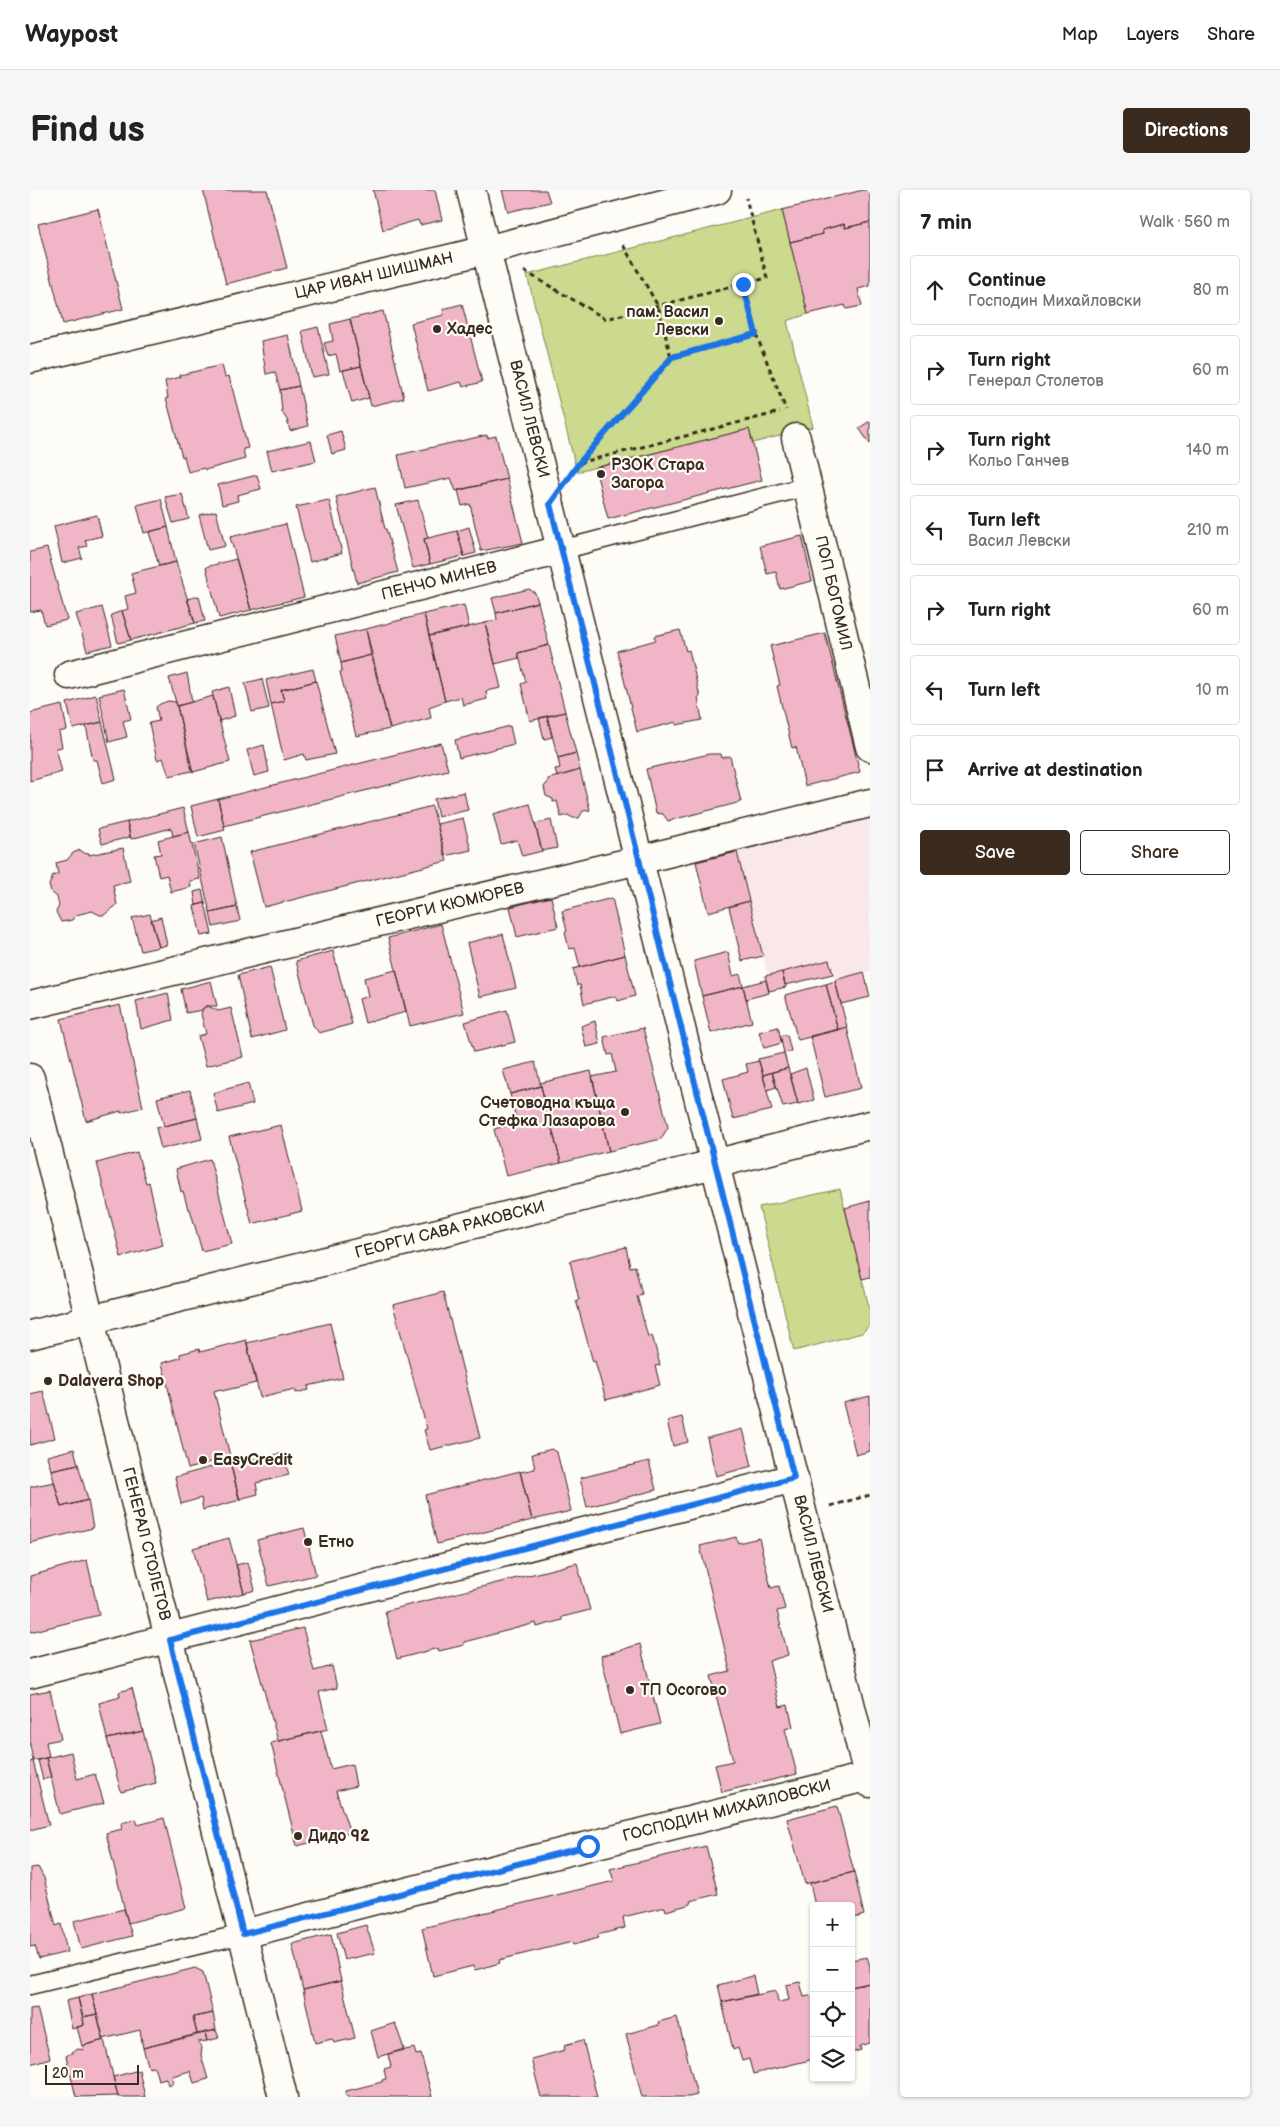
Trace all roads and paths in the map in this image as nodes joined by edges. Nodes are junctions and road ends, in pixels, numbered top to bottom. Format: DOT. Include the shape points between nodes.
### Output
graph roads {
  1 [pos="471,190"];
  2 [pos="717,190"];
  3 [pos="744,190"];
  4 [pos="608,218"];
  5 [pos="486,250"];
  6 [pos="743,284"];
  7 [pos="658,306"];
  8 [pos="756,334"];
  9 [pos="672,357"];
  10 [pos="30,359"];
  11 [pos="796,438"];
  12 [pos="579,463"];
  13 [pos="808,486"];
  14 [pos="550,504"];
  15 [pos="561,550"];
  16 [pos="69,676"];
  17 [pos="870,747"];
  18 [pos="870,803"];
  19 [pos="639,860"];
  20 [pos="30,1005"];
  21 [pos="30,1078"];
  22 [pos="870,1125"];
  23 [pos="715,1164"];
  24 [pos="90,1320"];
  25 [pos="30,1335"];
  26 [pos="794,1478"];
  27 [pos="870,1495"];
  28 [pos="803,1513"];
  29 [pos="170,1640"];
  30 [pos="30,1674"];
  31 [pos="869,1779"];
  32 [pos="243,1934"];
  33 [pos="30,1985"];
  34 [pos="283,2097"];
  1 -- 5 [label="street, ВАСИЛ ЛЕВСКИ"];
  2 -- 4 [label="street, ЦАР ИВАН ШИШМАН"];
  3 -- 6 [label="path" via="766,278"];
  4 -- 5 [label="street, ЦАР ИВАН ШИШМАН"];
  4 -- 7 [label="path"];
  5 -- 7 [label="path" via="606,320"];
  5 -- 10 [label="street, ЦАР ИВАН ШИШМАН"];
  5 -- 14 [label="street, ВАСИЛ ЛЕВСКИ"];
  6 -- 7 [label="path"];
  6 -- 8 [label="path"];
  7 -- 9 [label="path"];
  8 -- 9 [label="path"];
  8 -- 12 [label="path" via="786,410"];
  9 -- 12 [label="path"];
  11 -- 13 [label="street, ПОП БОГОМИЛ"];
  12 -- 14 [label="path"];
  13 -- 15 [label="lane, ПЕНЧО МИНЕВ"];
  13 -- 17 [label="street, ПОП БОГОМИЛ"];
  14 -- 15 [label="street, ВАСИЛ ЛЕВСКИ"];
  15 -- 16 [label="street, ПЕНЧО МИНЕВ"];
  15 -- 19 [label="street, ВАСИЛ ЛЕВСКИ"];
  18 -- 19 [label="street, ГЕОРГИ КЮМЮРЕВ"];
  19 -- 20 [label="street, ГЕОРГИ КЮМЮРЕВ"];
  19 -- 23 [label="street, ВАСИЛ ЛЕВСКИ"];
  21 -- 24 [label="street, ГЕНЕРАЛ СТОЛЕТОВ"];
  22 -- 23 [label="street, ГЕОРГИ САВА РАКОВСКИ"];
  23 -- 24 [label="street, ГЕОРГИ САВА РАКОВСКИ"];
  23 -- 26 [label="street, ВАСИЛ ЛЕВСКИ"];
  24 -- 25 [label="street, ГЕОРГИ САВА РАКОВСКИ"];
  24 -- 29 [label="street, ГЕНЕРАЛ СТОЛЕТОВ"];
  26 -- 28 [label="street, ВАСИЛ ЛЕВСКИ"];
  26 -- 29 [label="street"];
  27 -- 28 [label="path"];
  28 -- 31 [label="street, ВАСИЛ ЛЕВСКИ"];
  29 -- 30 [label="street"];
  29 -- 32 [label="street, ГЕНЕРАЛ СТОЛЕТОВ"];
  31 -- 32 [label="street, ГОСПОДИН МИХАЙЛОВСКИ" via="488,1870"];
  32 -- 33 [label="lane, ГОСПОДИН МИХАЙЛОВСКИ"];
  32 -- 34 [label="street, ГЕНЕРАЛ СТОЛЕТОВ"];
}
